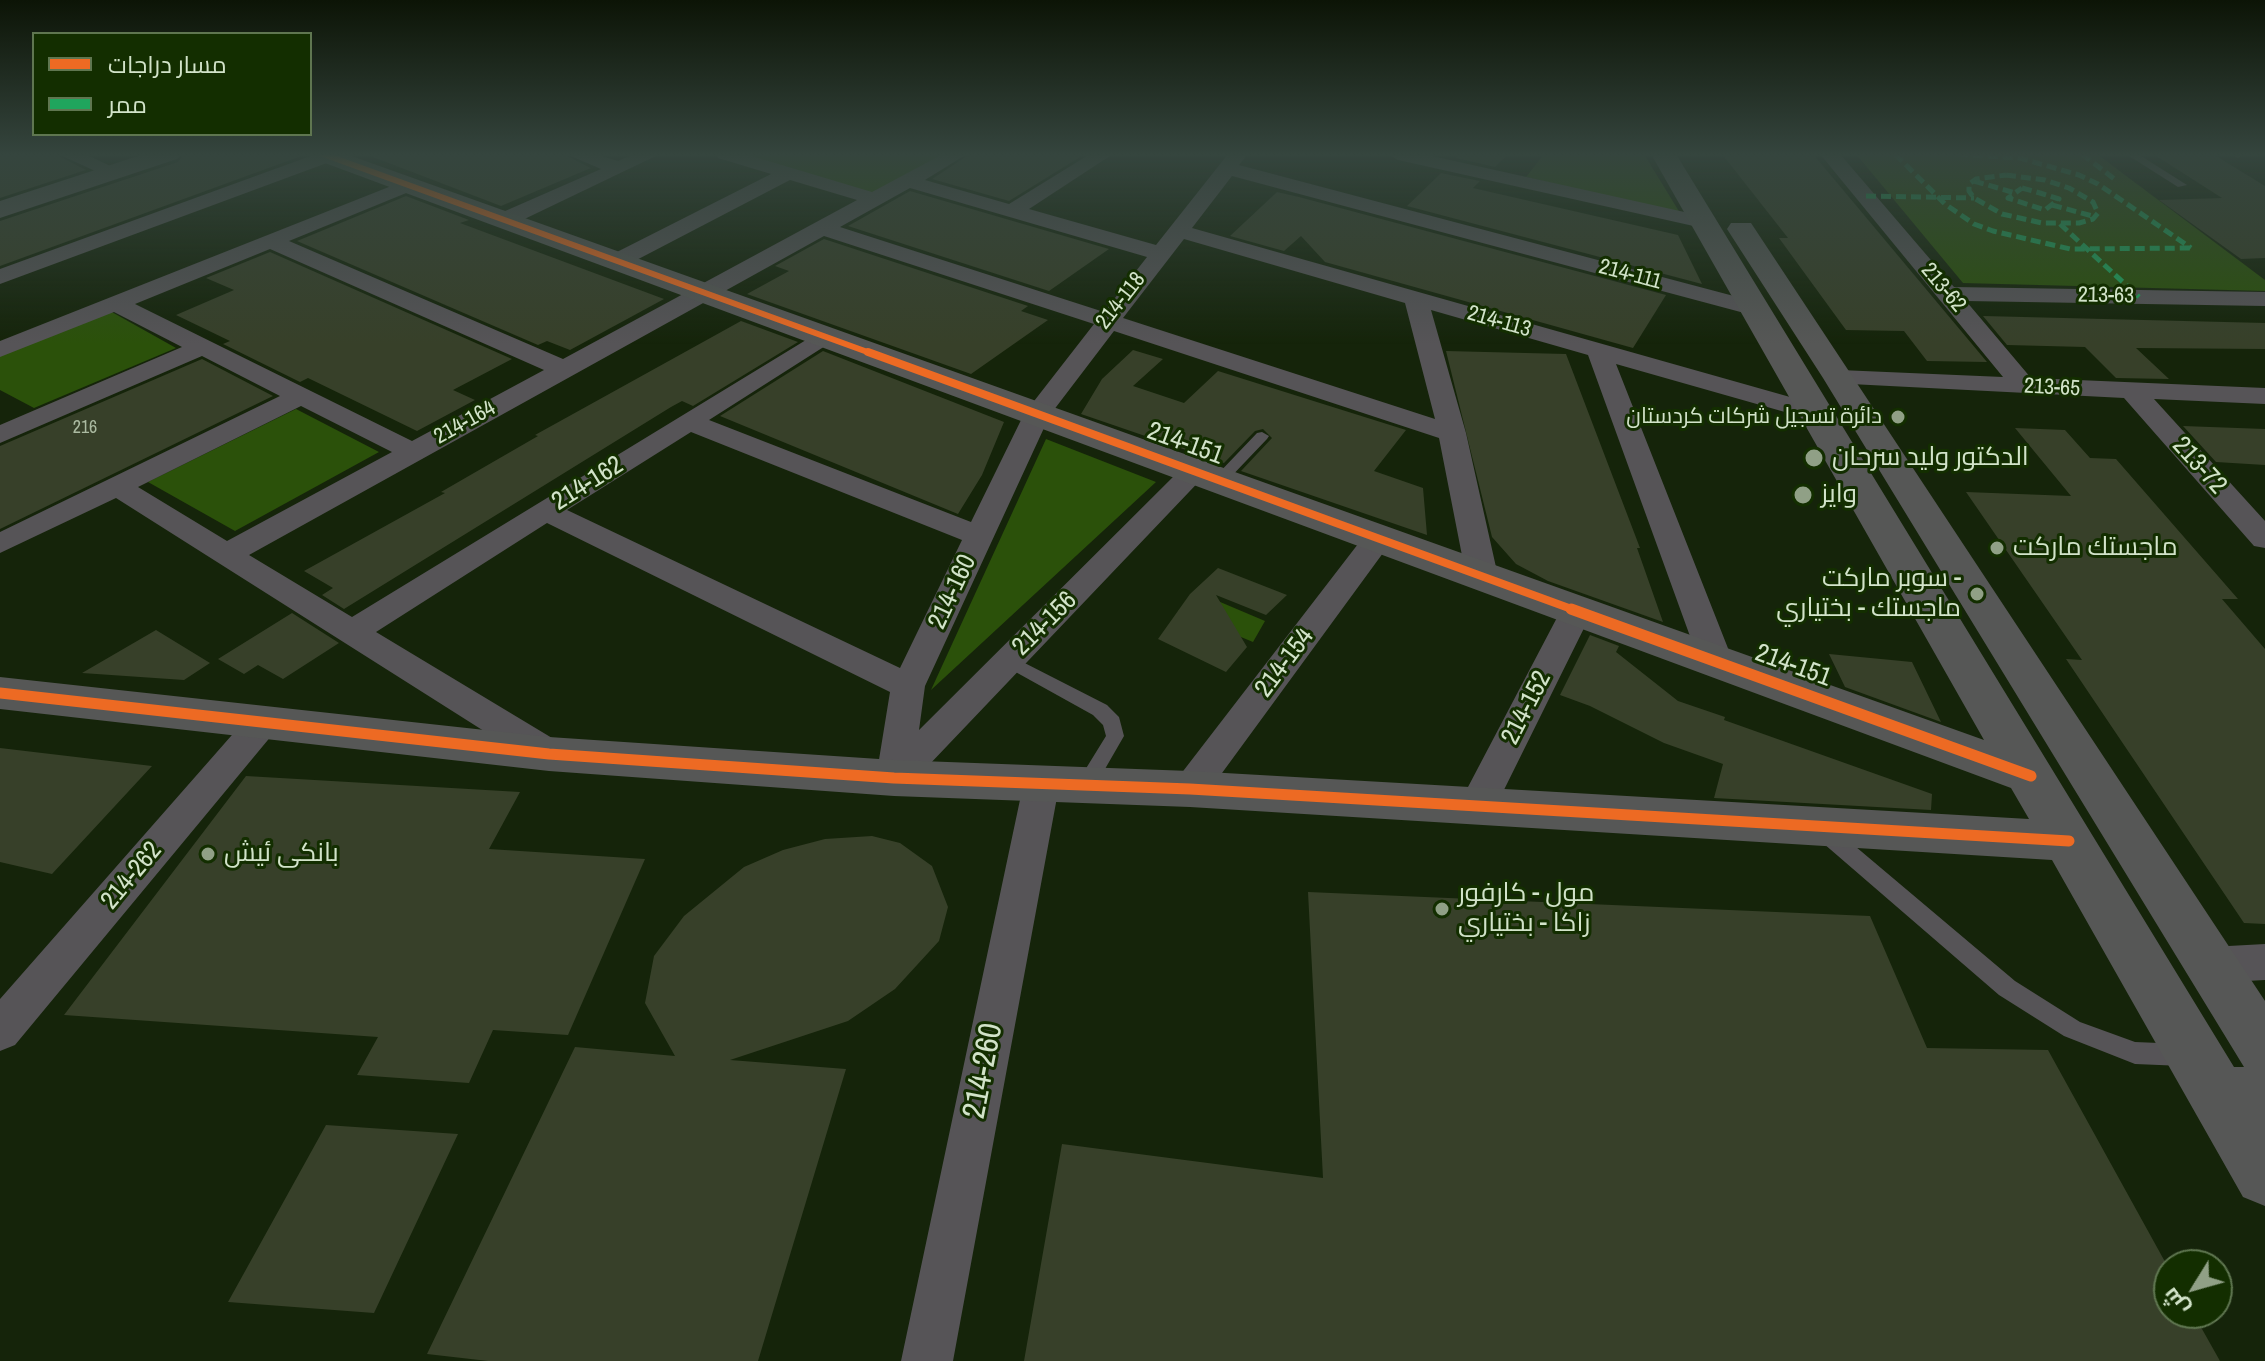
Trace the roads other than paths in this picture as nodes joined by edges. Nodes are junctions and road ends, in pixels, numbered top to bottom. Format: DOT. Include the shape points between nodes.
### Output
graph roads {
  1 [pos="158,218"];
  2 [pos="329,218"];
  3 [pos="497,218"];
  4 [pos="509,218"];
  5 [pos="702,218"];
  6 [pos="841,218"];
  7 [pos="1039,218"];
  8 [pos="1187,218"];
  9 [pos="1432,218"];
  10 [pos="1686,218"];
  11 [pos="1704,218"];
  12 [pos="1728,218"];
  13 [pos="1884,218"];
  14 [pos="504,220"];
  15 [pos="1707,223"];
  16 [pos="822,228"];
  17 [pos="1177,230"];
  18 [pos="271,241"];
  19 [pos="1159,253"];
  20 [pos="617,261"];
  21 [pos="0,277"];
  22 [pos="704,292"];
  23 [pos="1948,294"];
  24 [pos="1416,298"];
  25 [pos="2265,299"];
  26 [pos="116,304"];
  27 [pos="1756,309"];
  28 [pos="1106,320"];
  29 [pos="824,336"];
  30 [pos="202,347"];
  31 [pos="0,350"];
  32 [pos="1599,351"];
  33 [pos="564,369"];
  34 [pos="2024,386"];
  35 [pos="2133,392"];
  36 [pos="301,396"];
  37 [pos="1830,396"];
  38 [pos="2265,396"];
  39 [pos="0,407"];
  40 [pos="1037,414"];
  41 [pos="688,421"];
  42 [pos="29,423"];
  43 [pos="1452,433"];
  44 [pos="0,435"];
  45 [pos="1262,436"];
  46 [pos="413,452"];
  47 [pos="1208,476"];
  48 [pos="118,487"];
  49 [pos="545,511"];
  50 [pos="978,536"];
  51 [pos="1379,538"];
  52 [pos="2265,539"];
  53 [pos="0,544"];
  54 [pos="227,554"];
  55 [pos="1482,576"];
  56 [pos="1577,610"];
  57 [pos="352,632"];
  58 [pos="1009,661"];
  59 [pos="1716,661"];
  60 [pos="908,686"];
  61 [pos="0,693"];
  62 [pos="265,720"];
  63 [pos="549,754"];
  64 [pos="2031,776"];
  65 [pos="894,778"];
  66 [pos="1064,782"];
  67 [pos="1190,789"];
  68 [pos="1477,806"];
  69 [pos="1821,829"];
  70 [pos="2069,841"];
  71 [pos="2265,962"];
  72 [pos="2210,965"];
  73 [pos="0,1031"];
  74 [pos="2265,1050"];
  75 [pos="2226,1082"];
  76 [pos="2265,1175"];
  77 [pos="927,1361"];
  1 -- 21 [label="street"];
  2 -- 18 [label="street"];
  3 -- 14 [label="street, 214-151"];
  4 -- 14 [label="street"];
  5 -- 20 [label="street"];
  6 -- 16 [label="street, 214-164"];
  7 -- 19 [label="street"];
  8 -- 17 [label="street, 214-118"];
  9 -- 27 [label="street, 214-111"];
  10 -- 15 [label="street"];
  11 -- 15 [label="street"];
  12 -- 37 [label="street"];
  13 -- 23 [label="street, 213-62"];
  14 -- 20 [label="street, 214-151"];
  15 -- 27 [label="street"];
  16 -- 22 [label="street, 214-164"];
  16 -- 28 [label="street"];
  17 -- 19 [label="street, 214-118"];
  17 -- 24 [label="street, 214-113"];
  18 -- 26 [label="street"];
  18 -- 33 [label="street"];
  19 -- 28 [label="street, 214-118"];
  20 -- 22 [label="street, 214-151"];
  22 -- 29 [label="street, 214-151"];
  22 -- 33 [label="street, 214-164"];
  23 -- 25 [label="street, 213-63"];
  23 -- 34 [label="street, 213-62"];
  24 -- 32 [label="street, 214-113"];
  24 -- 43 [label="street"];
  26 -- 30 [label="street"];
  26 -- 31 [label="street"];
  27 -- 37 [label="street"];
  28 -- 40 [label="street, 214-118"];
  28 -- 43 [label="street"];
  29 -- 40 [label="street, 214-151"];
  29 -- 41 [label="street, 214-162"];
  30 -- 36 [label="street"];
  30 -- 42 [label="street"];
  32 -- 37 [label="street, 214-113"];
  32 -- 59 [label="street"];
  33 -- 46 [label="street, 214-164"];
  34 -- 35 [label="street, 213-65"];
  34 -- 37 [label="street, 213-65"];
  35 -- 38 [label="street, 213-65"];
  35 -- 52 [label="street, 213-72"];
  36 -- 46 [label="street"];
  36 -- 48 [label="street"];
  37 -- 64 [label="street"];
  37 -- 72 [label="street"];
  39 -- 42 [label="street"];
  40 -- 47 [label="street, 214-151"];
  40 -- 50 [label="street, 214-160"];
  41 -- 49 [label="street, 214-162"];
  41 -- 50 [label="street"];
  42 -- 44 [label="street"];
  43 -- 55 [label="street"];
  45 -- 47 [label="lane"];
  46 -- 54 [label="street, 214-164"];
  47 -- 51 [label="street, 214-151"];
  47 -- 58 [label="street, 214-156"];
  48 -- 53 [label="street"];
  48 -- 54 [label="street"];
  49 -- 57 [label="street, 214-162"];
  49 -- 60 [label="street"];
  50 -- 60 [label="street, 214-160"];
  51 -- 55 [label="street, 214-151"];
  51 -- 67 [label="street, 214-154"];
  54 -- 57 [label="street"];
  55 -- 56 [label="street, 214-151"];
  56 -- 59 [label="street, 214-151"];
  56 -- 68 [label="street, 214-152"];
  57 -- 63 [label="street"];
  58 -- 65 [label="street, 214-156"];
  58 -- 66 [label="lane" via="1100,710 1112,722 1115,736"];
  59 -- 64 [label="street, 214-151"];
  60 -- 65 [label="street, 214-160"];
  61 -- 62 [label="street"];
  62 -- 63 [label="street"];
  62 -- 73 [label="street, 214-262"];
  63 -- 65 [label="street"];
  64 -- 70 [label="street"];
  65 -- 66 [label="street"];
  66 -- 67 [label="street"];
  66 -- 77 [label="street, 214-260"];
  67 -- 68 [label="street"];
  68 -- 69 [label="street"];
  69 -- 70 [label="street"];
  69 -- 75 [label="lane" via="2007,988 2072,1029"];
  70 -- 75 [label="street"];
  71 -- 72 [label="street"];
  72 -- 74 [label="street"];
  75 -- 76 [label="street"];
}
